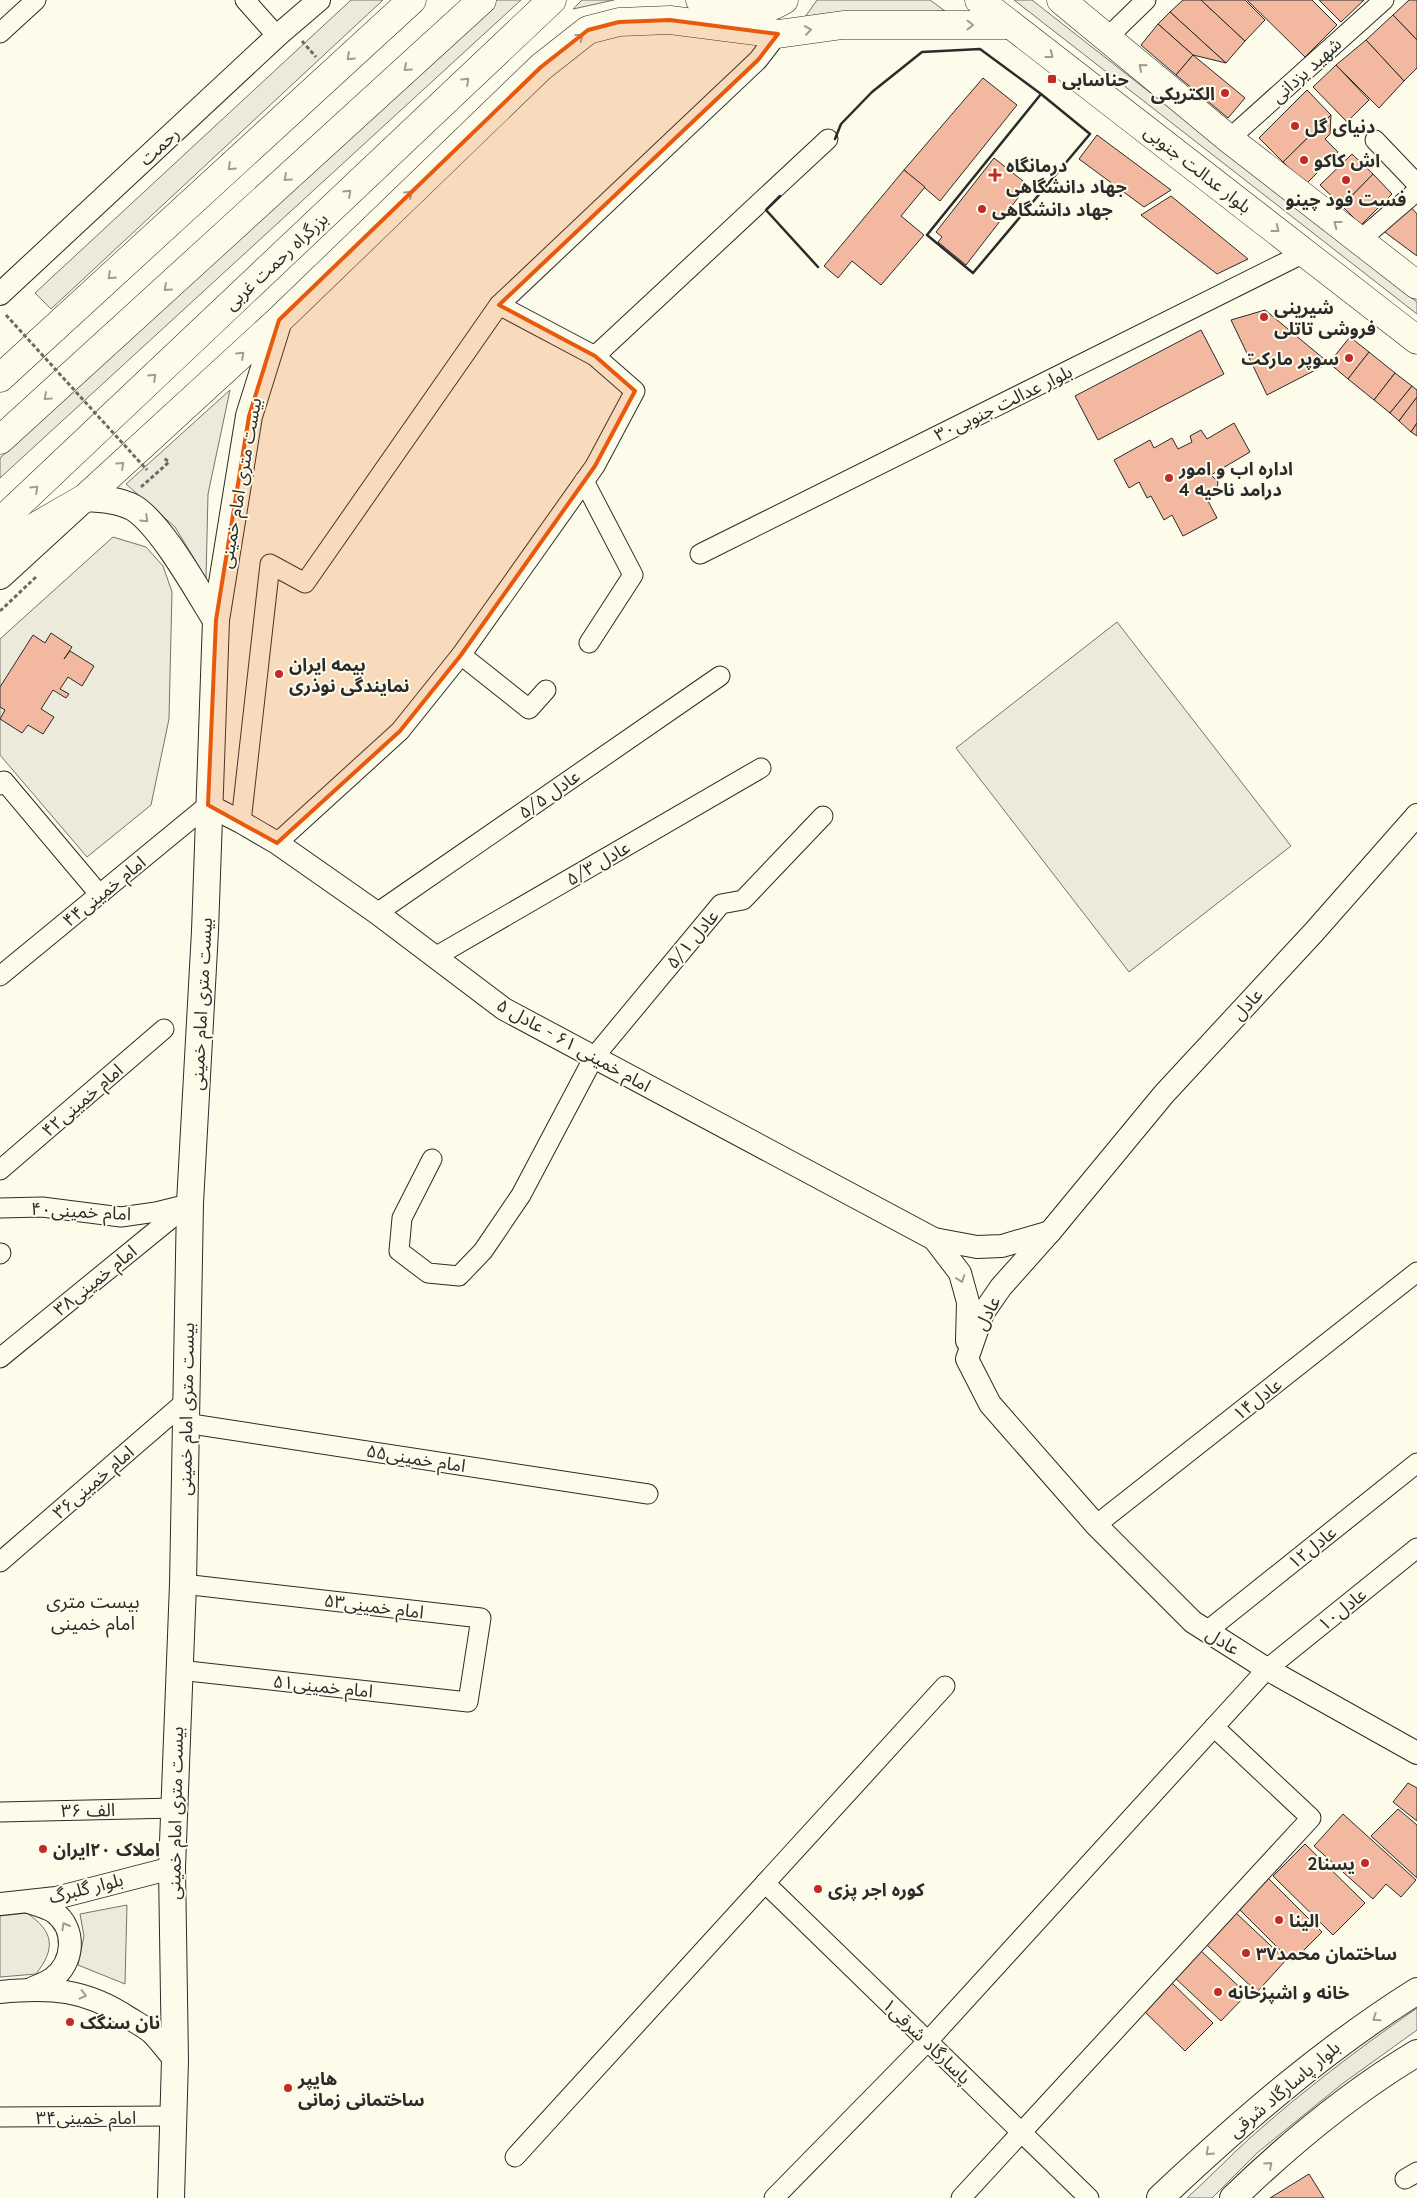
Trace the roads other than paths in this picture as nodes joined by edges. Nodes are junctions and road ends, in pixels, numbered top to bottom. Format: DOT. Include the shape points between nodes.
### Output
graph roads {
  1 [pos="36,0"];
  2 [pos="244,0"];
  3 [pos="319,0"];
  4 [pos="412,0"];
  5 [pos="482,0"];
  6 [pos="552,0"];
  7 [pos="700,0"];
  8 [pos="784,0"];
  9 [pos="979,0"];
  10 [pos="1061,0"];
  11 [pos="1146,0"];
  12 [pos="1384,0"];
  13 [pos="1011,25"];
  14 [pos="282,31"];
  15 [pos="0,33"];
  16 [pos="778,34"];
  17 [pos="1107,38"];
  18 [pos="828,139"];
  19 [pos="1229,139"];
  20 [pos="1375,140"];
  21 [pos="1417,184"];
  22 [pos="1417,191"];
  23 [pos="1359,241"];
  24 [pos="1306,252"];
  25 [pos="1417,285"];
  26 [pos="3,304"];
  27 [pos="499,304"];
  28 [pos="278,320"];
  29 [pos="1417,340"];
  30 [pos="595,356"];
  31 [pos="0,378"];
  32 [pos="0,440"];
  33 [pos="584,481"];
  34 [pos="85,498"];
  35 [pos="0,522"];
  36 [pos="0,547"];
  37 [pos="700,554"];
  38 [pos="0,576"];
  39 [pos="216,620"];
  40 [pos="589,643"];
  41 [pos="461,655"];
  42 [pos="720,676"];
  43 [pos="546,690"];
  44 [pos="761,768"];
  45 [pos="0,785"];
  46 [pos="208,806"];
  47 [pos="1417,815"];
  48 [pos="823,816"];
  49 [pos="241,822"];
  50 [pos="277,843"];
  51 [pos="100,895"];
  52 [pos="377,913"];
  53 [pos="436,957"];
  54 [pos="0,976"];
  55 [pos="164,1029"];
  56 [pos="594,1057"];
  57 [pos="432,1159"];
  58 [pos="0,1170"];
  59 [pos="190,1203"];
  60 [pos="0,1208"];
  61 [pos="1050,1232"];
  62 [pos="934,1239"];
  63 [pos="1417,1272"];
  64 [pos="0,1358"];
  65 [pos="967,1360"];
  66 [pos="185,1412"];
  67 [pos="1417,1462"];
  68 [pos="648,1494"];
  69 [pos="1096,1525"];
  70 [pos="1417,1548"];
  71 [pos="0,1562"];
  72 [pos="183,1584"];
  73 [pos="1207,1631"];
  74 [pos="1267,1669"];
  75 [pos="179,1670"];
  76 [pos="945,1686"];
  77 [pos="468,1702"];
  78 [pos="1214,1728"];
  79 [pos="1413,1746"];
  80 [pos="175,1808"];
  81 [pos="0,1812"];
  82 [pos="172,1868"];
  83 [pos="765,1883"];
  84 [pos="26,1902"];
  85 [pos="0,1904"];
  86 [pos="31,1989"];
  87 [pos="1417,1991"];
  88 [pos="0,1992"];
  89 [pos="927,2042"];
  90 [pos="1417,2052"];
  91 [pos="175,2060"];
  92 [pos="172,2116"];
  93 [pos="0,2117"];
  94 [pos="1021,2133"];
  95 [pos="515,2157"];
  96 [pos="171,2198"];
  97 [pos="774,2198"];
  98 [pos="961,2198"];
  99 [pos="1088,2198"];
  100 [pos="1160,2198"];
  101 [pos="1233,2198"];
  1 -- 15 [label="street"];
  2 -- 14 [label="street"];
  3 -- 14 [label="street, رحمت"];
  4 -- 31 [label="main road, one-way"];
  5 -- 32 [label="main road, one-way"];
  35 -- 6 [label="main road, بزرگراه رحمت غربی, one-way"];
  7 -- 8 [label="main road" via="723,13 741,15"];
  9 -- 13 [label="main road, بلوار عدالت جنوبی"];
  10 -- 17 [label="main road"];
  11 -- 17 [label="street"];
  12 -- 19 [label="street, شهید یزدانی"];
  16 -- 13 [label="main road, one-way" via="843,25"];
  13 -- 24 [label="main road, بلوار عدالت جنوبی, one-way"];
  14 -- 26 [label="street, رحمت"];
  16 -- 27 [label="street" via="758,60"];
  28 -- 16 [label="main road, one-way" via="541,67 588,30 619,22 670,20"];
  19 -- 17 [label="main road, one-way"];
  18 -- 30 [label="street"];
  23 -- 19 [label="main road, one-way"];
  20 -- 21 [label="street"];
  22 -- 23 [label="street"];
  23 -- 25 [label="main road"];
  24 -- 29 [label="main road, بلوار عدالت جنوبی"];
  24 -- 37 [label="street, بلوار عدالت جنوبی۳۰"];
  27 -- 30 [label="street"];
  27 -- 49 [label="street" via="305,583 270,564"];
  34 -- 28 [label="main road, one-way"];
  28 -- 39 [label="main road, بیست متری امام خمینی" via="249,416"];
  30 -- 33 [label="street" via="635,391"];
  33 -- 40 [label="street" via="633,575"];
  33 -- 41 [label="street"];
  34 -- 36 [label="main road"];
  34 -- 38 [label="main road"];
  34 -- 39 [label="main road, one-way" via="117,501 134,509 153,526"];
  39 -- 46 [label="main road, بیست متری امام خمینی"];
  41 -- 43 [label="street" via="529,709"];
  41 -- 50 [label="street" via="400,730"];
  42 -- 52 [label="street, عادل ۵/۵"];
  44 -- 53 [label="street, عادل ۵/۳"];
  45 -- 51 [label="street" via="4,782"];
  46 -- 49 [label="street, امام خمینی ۶۱ - عادل ۵"];
  46 -- 51 [label="street, ۴۴امام خمینی"];
  46 -- 59 [label="main road, بیست متری امام خمینی" via="205,931"];
  47 -- 61 [label="street, عادل" via="1164,1094"];
  48 -- 56 [label="street, عادل ۵/۱" via="743,900 721,904"];
  49 -- 50 [label="street, امام خمینی ۶۱ - عادل ۵"];
  50 -- 52 [label="street, امام خمینی ۶۱ - عادل ۵"];
  51 -- 54 [label="street, ۴۴امام خمینی"];
  52 -- 53 [label="street, امام خمینی ۶۱ - عادل ۵"];
  53 -- 56 [label="street, امام خمینی ۶۱ - عادل ۵" via="504,1009"];
  55 -- 58 [label="street, امام خمینی۴۲"];
  56 -- 57 [label="street, عادل ۵/۱" via="521,1195 483,1251 459,1276 428,1273 399,1251 402,1218"];
  56 -- 62 [label="street, امام خمینی ۶۱ - عادل ۵"];
  59 -- 60 [label="street, امام خمینی۴۰" via="120,1217 42,1207"];
  59 -- 64 [label="street, امام خمینی۳۸"];
  59 -- 66 [label="main road, بیست متری امام خمینی"];
  61 -- 62 [label="street, امام خمینی ۶۱ - عادل ۵" via="1002,1246 977,1247"];
  61 -- 65 [label="street, عادل" via="1001,1287 983,1313"];
  62 -- 65 [label="street, امام خمینی ۶۱ - عادل ۵, one-way" via="960,1273 968,1302"];
  63 -- 69 [label="street, عادل۱۴"];
  65 -- 69 [label="street, عادل" via="990,1404"];
  66 -- 68 [label="street, امام خمینی۵۵"];
  66 -- 71 [label="street, امام خمینی۳۶"];
  66 -- 72 [label="main road, بیست متری امام خمینی"];
  67 -- 73 [label="street, عادل۱۲"];
  69 -- 73 [label="street, عادل" via="1193,1622"];
  70 -- 74 [label="street, عادل۱۰"];
  72 -- 75 [label="main road, بیست متری امام خمینی"];
  72 -- 77 [label="street, امام خمینی۵۳" via="480,1618"];
  73 -- 74 [label="street, عادل"];
  74 -- 78 [label="street, عادل۱۰"];
  74 -- 79 [label="street, عادل"];
  75 -- 77 [label="street, امام خمینی۵۱"];
  75 -- 80 [label="main road, بیست متری امام خمینی"];
  76 -- 83 [label="street"];
  78 -- 89 [label="street, عادل۱۰"];
  78 -- 94 [label="street" via="1311,1818"];
  80 -- 81 [label="street, ۳۶ الف"];
  80 -- 82 [label="main road, بیست متری امام خمینی"];
  82 -- 84 [label="street, بلوار گلبرگ" via="85,1892"];
  82 -- 91 [label="main road, بیست متری امام خمینی"];
  83 -- 89 [label="street, پاسارگاد شرقی۱"];
  83 -- 95 [label="street"];
  84 -- 85 [label="street, بلوار گلبرگ"];
  86 -- 84 [label="street, one-way" via="52,1978 64,1966 70,1952 70,1936 54,1912"];
  86 -- 88 [label="street"];
  86 -- 91 [label="street, one-way" via="67,1990 91,1997 151,2032"];
  87 -- 100 [label="main road, بلوار پاسارگاد شرقی, one-way" via="1298,2075"];
  89 -- 94 [label="street, پاسارگاد شرقی۱"];
  89 -- 97 [label="street, عادل۱۰"];
  101 -- 90 [label="main road, one-way" via="1336,2109"];
  91 -- 92 [label="main road, بیست متری امام خمینی"];
  92 -- 93 [label="street, امام خمینی۳۴"];
  92 -- 96 [label="main road, بیست متری امام خمینی"];
  94 -- 98 [label="street"];
  94 -- 99 [label="street, پاسارگاد شرقی۱"];
}
